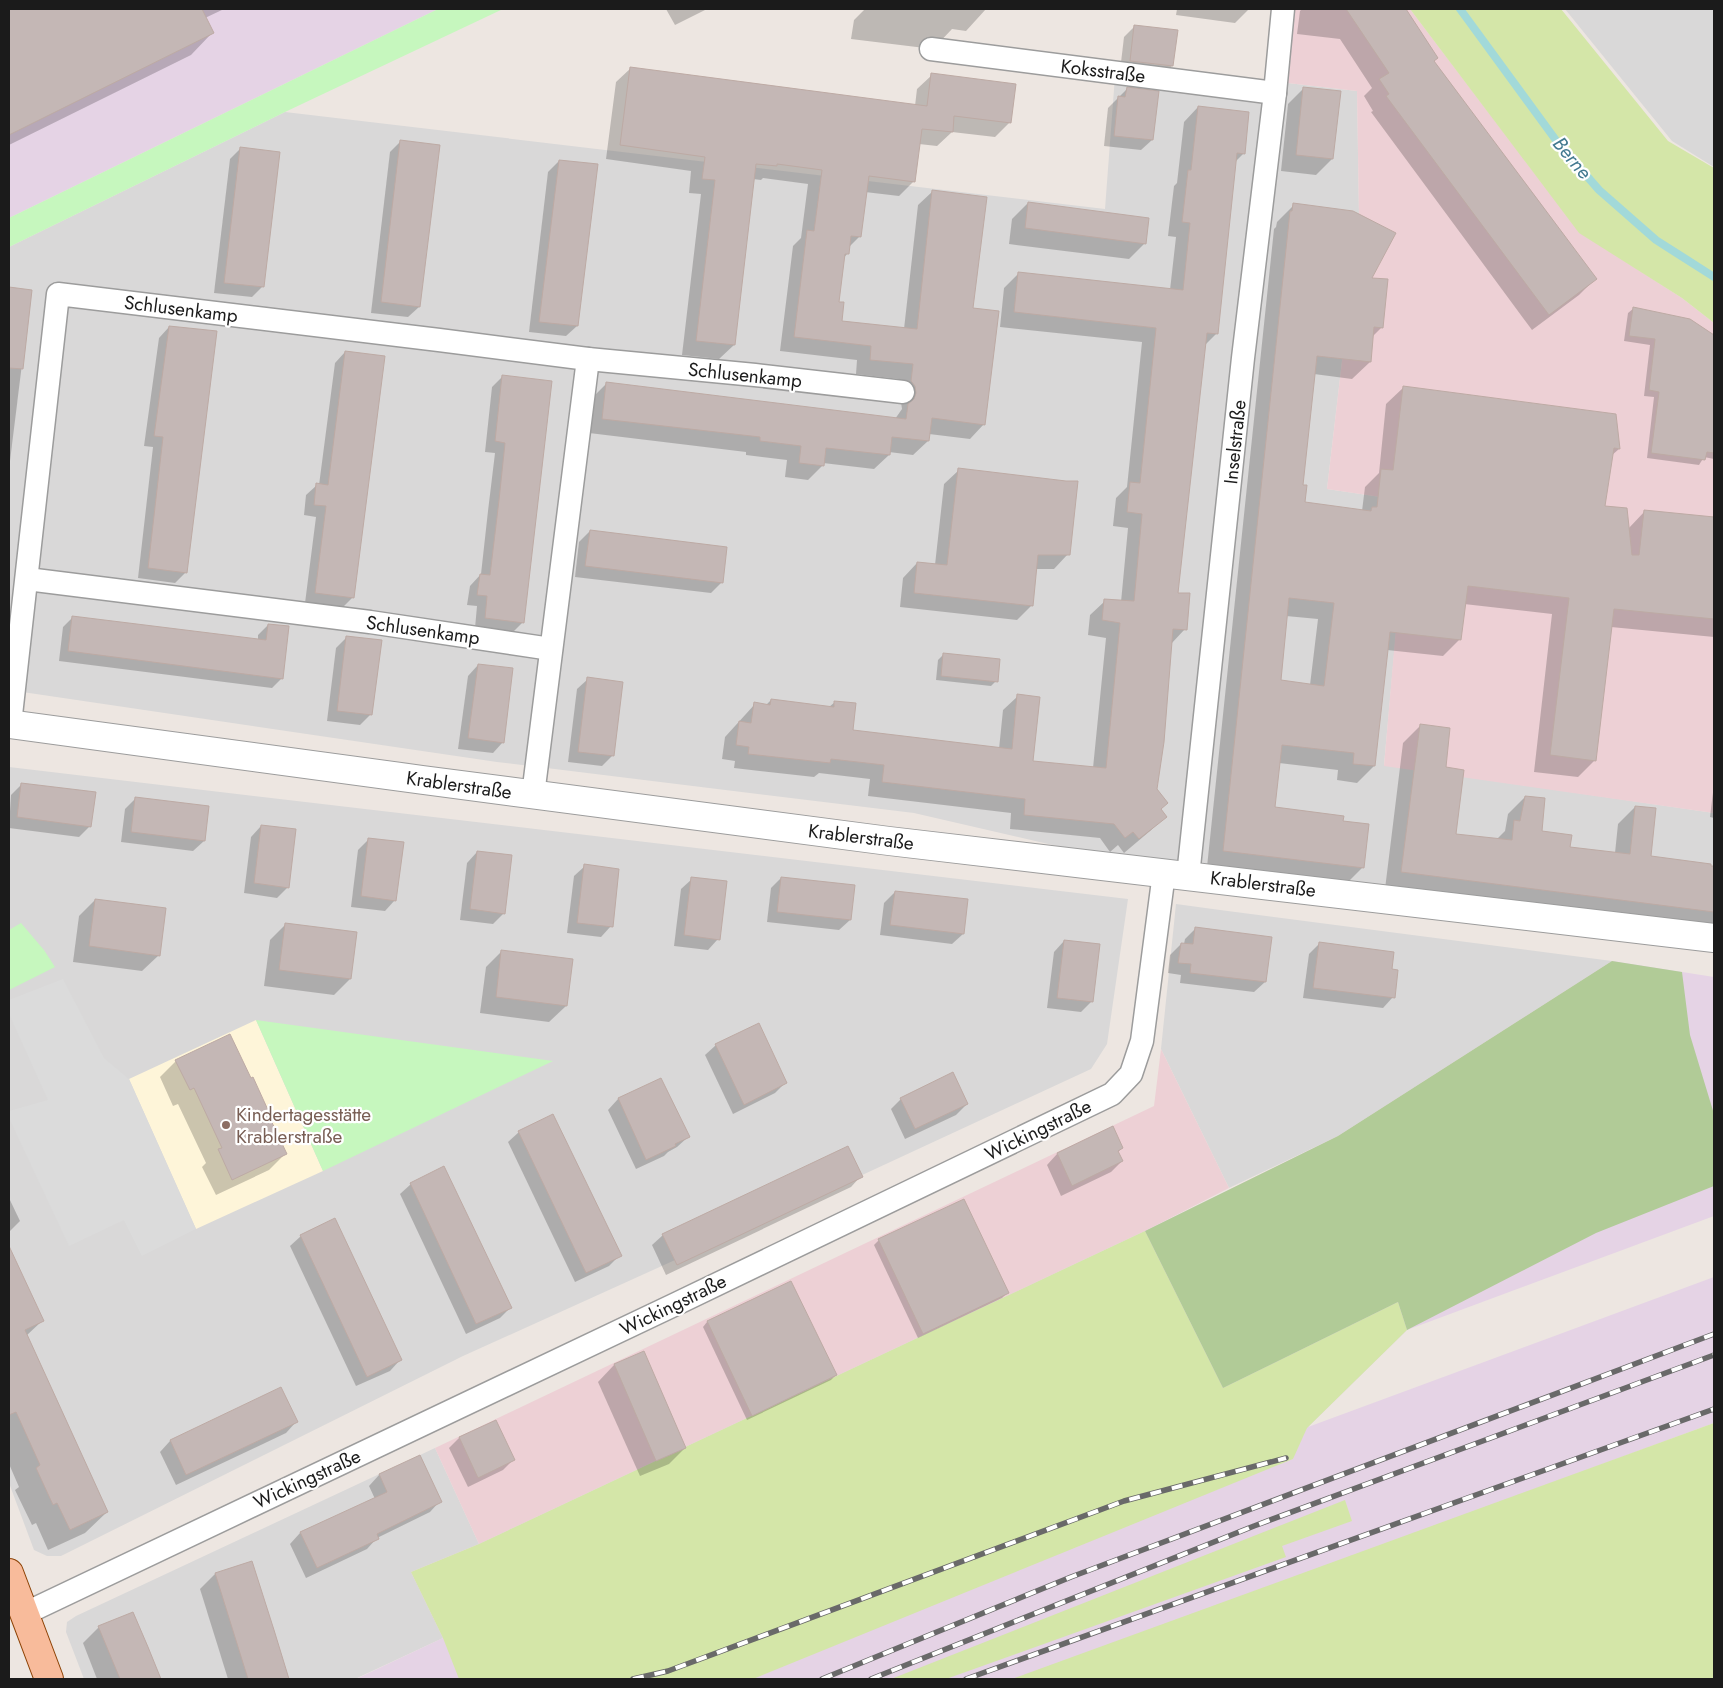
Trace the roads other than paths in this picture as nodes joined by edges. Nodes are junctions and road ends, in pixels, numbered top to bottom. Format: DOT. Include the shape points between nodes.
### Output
graph roads {
  1 [pos="1283,9"];
  2 [pos="931,49"];
  3 [pos="1275,93"];
  4 [pos="588,359"];
  5 [pos="903,392"];
  6 [pos="27,579"];
  7 [pos="551,649"];
  8 [pos="9,724"];
  9 [pos="533,795"];
  10 [pos="1176,875"];
  11 [pos="1714,938"];
  12 [pos="9,1573"];
  13 [pos="24,1614"];
  14 [pos="49,1679"];
  1 -- 3 [label="street, Inselstraße"];
  2 -- 3 [label="street, Koksstraße"];
  3 -- 10 [label="street, Inselstraße"];
  4 -- 5 [label="street, Schlusenkamp"];
  4 -- 6 [label="street, Schlusenkamp" via="58,294"];
  4 -- 7 [label="street"];
  6 -- 7 [label="street, Schlusenkamp" via="370,622"];
  6 -- 8 [label="street, Schlusenkamp"];
  7 -- 9 [label="street"];
  8 -- 9 [label="street, Krablerstraße"];
  9 -- 10 [label="street, Krablerstraße"];
  10 -- 11 [label="street, Krablerstraße"];
  10 -- 13 [label="street, Wickingstraße" via="1142,1041 1130,1074 1112,1094"];
  12 -- 13 [label="main road"];
  13 -- 14 [label="main road"];
}
